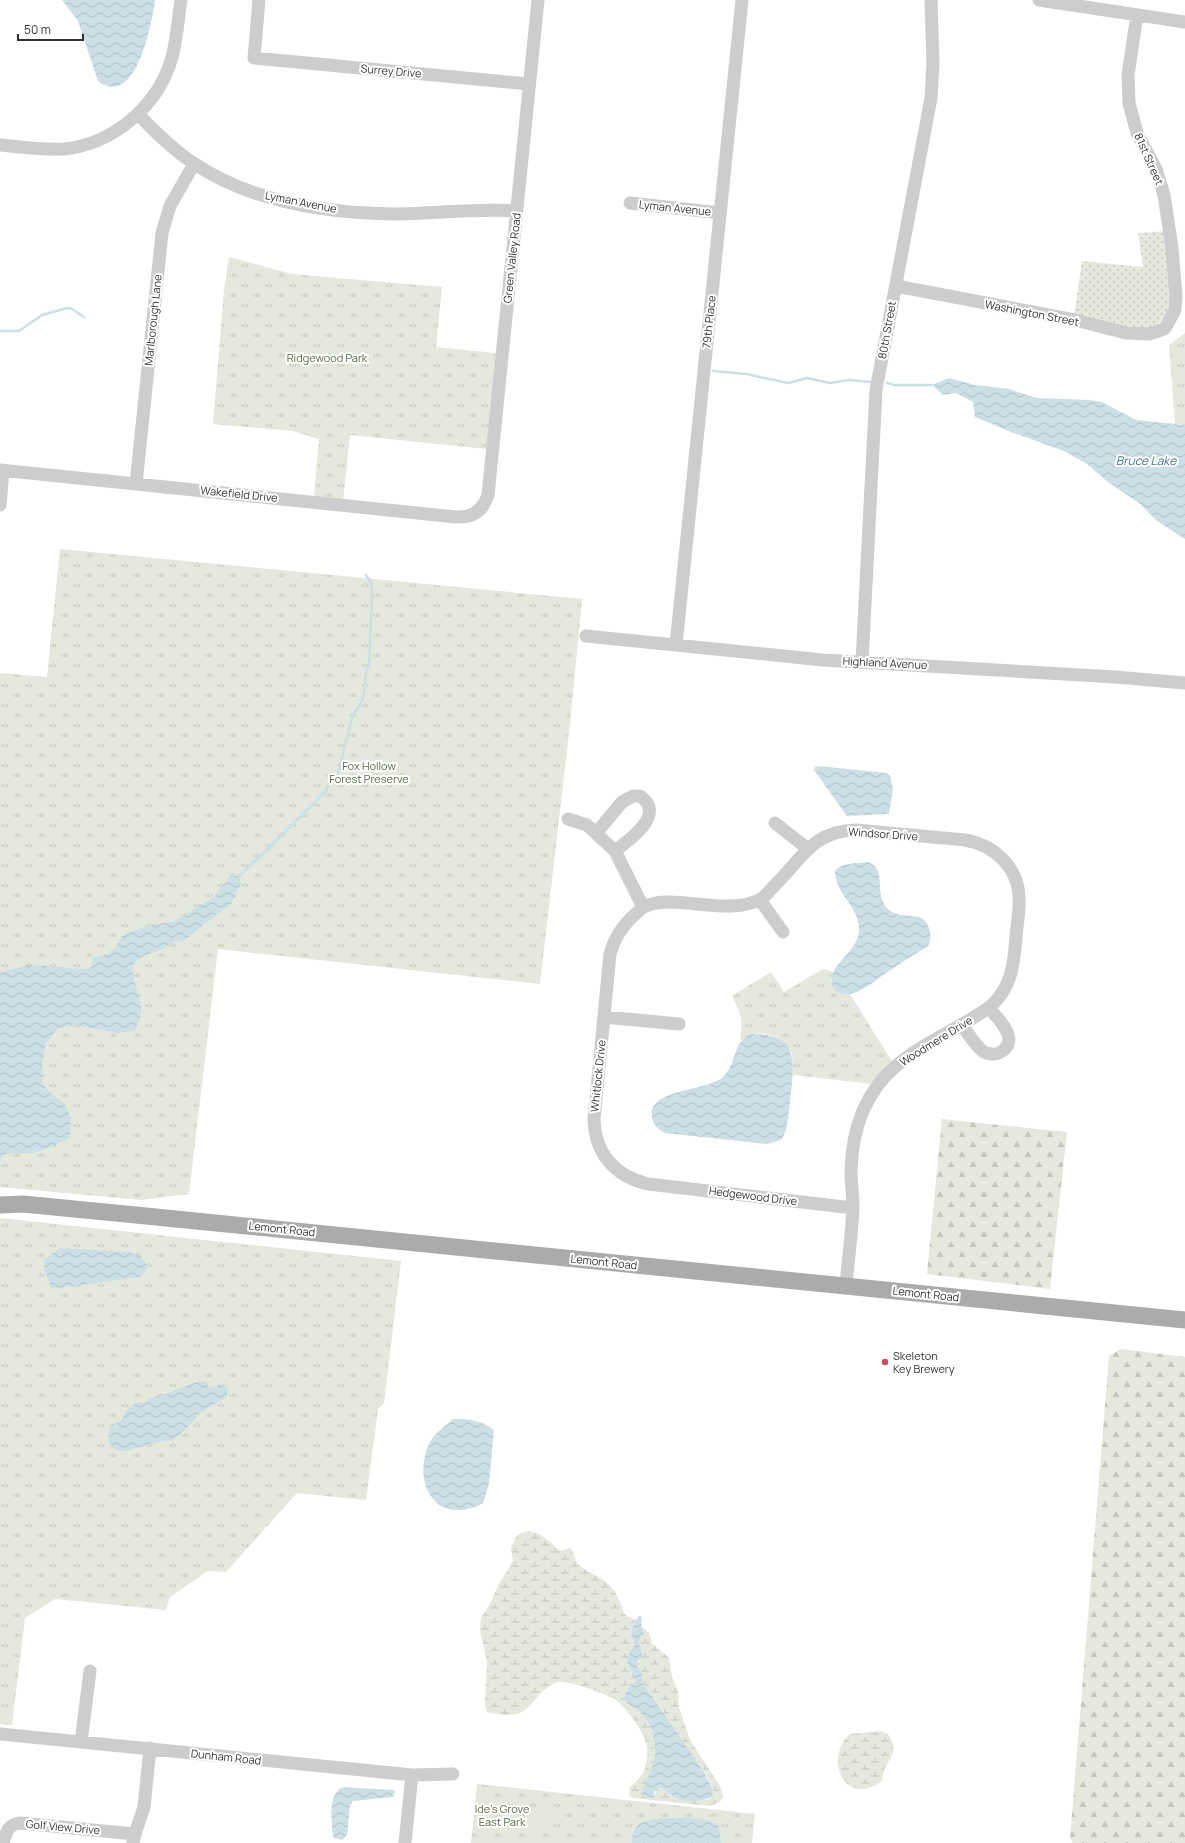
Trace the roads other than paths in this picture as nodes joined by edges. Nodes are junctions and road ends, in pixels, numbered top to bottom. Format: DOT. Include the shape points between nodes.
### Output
graph roads {
  1 [pos="181,0"];
  2 [pos="259,0"];
  3 [pos="538,0"];
  4 [pos="742,0"];
  5 [pos="931,0"];
  6 [pos="1039,0"];
  7 [pos="1137,15"];
  8 [pos="1185,22"];
  9 [pos="529,84"];
  10 [pos="138,114"];
  11 [pos="0,145"];
  12 [pos="194,164"];
  13 [pos="630,203"];
  14 [pos="517,211"];
  15 [pos="720,212"];
  16 [pos="896,286"];
  17 [pos="1167,325"];
  18 [pos="2,470"];
  19 [pos="136,484"];
  20 [pos="0,505"];
  21 [pos="477,513"];
  22 [pos="586,636"];
  23 [pos="676,645"];
  24 [pos="862,662"];
  25 [pos="1185,683"];
  26 [pos="568,819"];
  27 [pos="775,823"];
  28 [pos="597,832"];
  29 [pos="808,849"];
  30 [pos="615,851"];
  31 [pos="760,900"];
  32 [pos="643,907"];
  33 [pos="783,932"];
  34 [pos="1016,942"];
  35 [pos="989,1008"];
  36 [pos="604,1017"];
  37 [pos="678,1024"];
  38 [pos="962,1025"];
  39 [pos="654,1184"];
  40 [pos="0,1200"];
  41 [pos="0,1204"];
  42 [pos="23,1204"];
  43 [pos="852,1208"];
  44 [pos="846,1286"];
  45 [pos="1185,1320"];
  46 [pos="90,1672"];
  47 [pos="0,1734"];
  48 [pos="81,1742"];
  49 [pos="150,1748"];
  50 [pos="453,1774"];
  51 [pos="412,1775"];
  52 [pos="134,1838"];
  53 [pos="3,1843"];
  54 [pos="405,1843"];
  1 -- 10 [label="street" via="174,49 167,72 152,98"];
  2 -- 9 [label="street, Surrey Drive" via="254,58"];
  3 -- 9 [label="street, Green Valley Road"];
  4 -- 15 [label="street, 79th Place"];
  5 -- 16 [label="street, 80th Street" via="931,98"];
  6 -- 7 [label="street"];
  7 -- 8 [label="street"];
  7 -- 17 [label="street, 81st Street" via="1128,75 1129,103 1137,133 1158,174 1164,195 1176,296 1175,310"];
  9 -- 14 [label="street, Green Valley Road"];
  10 -- 11 [label="street" via="109,135 74,147 47,149"];
  10 -- 12 [label="street, Lyman Avenue" via="157,135"];
  12 -- 14 [label="street, Lyman Avenue" via="258,194 319,207 393,214 480,209"];
  12 -- 19 [label="street, Marlborough Lane" via="170,206 162,233"];
  13 -- 15 [label="street, Lyman Avenue"];
  14 -- 21 [label="street, Green Valley Road" via="488,494 486,502"];
  15 -- 23 [label="street, 79th Place"];
  16 -- 17 [label="street, Washington Street" via="1075,320 1126,333 1149,334 1158,332"];
  16 -- 24 [label="street, 80th Street" via="876,390"];
  18 -- 19 [label="street, Wakefield Drive"];
  18 -- 20 [label="street"];
  19 -- 21 [label="street, Wakefield Drive" via="456,517"];
  22 -- 23 [label="street, Highland Avenue"];
  23 -- 24 [label="street, Highland Avenue"];
  24 -- 25 [label="street, Highland Avenue"];
  26 -- 28 [label="street" via="588,825"];
  27 -- 29 [label="street"];
  28 -- 30 [label="street"];
  28 -- 30 [label="street" via="628,798 640,796 646,800 649,807 647,822"];
  29 -- 31 [label="street, Windsor Drive"];
  29 -- 34 [label="street, Windsor Drive" via="814,842 833,834 856,830 965,840 982,845 1006,861 1017,883 1019,898"];
  30 -- 32 [label="street"];
  31 -- 32 [label="street" via="735,907 668,902"];
  31 -- 33 [label="street"];
  32 -- 36 [label="street, Whitlock Drive" via="622,926 616,936 610,954"];
  34 -- 35 [label="street, Woodmere Drive" via="1012,973 998,1000"];
  35 -- 38 [label="street, Woodmere Drive"];
  35 -- 38 [label="street" via="1008,1033 1009,1042 1005,1050 996,1054 984,1052"];
  36 -- 37 [label="street"];
  36 -- 39 [label="street, Whitlock Drive" via="594,1119 597,1138 603,1156 622,1174 639,1182"];
  38 -- 43 [label="street, Woodmere Drive" via="897,1065 867,1101 854,1137"];
  39 -- 43 [label="street, Hedgewood Drive"];
  40 -- 42 [label="main road, Lemont Road"];
  41 -- 42 [label="main road, Lemont Road"];
  42 -- 44 [label="main road, Lemont Road"];
  43 -- 44 [label="street, Woodmere Drive"];
  44 -- 45 [label="main road, Lemont Road"];
  46 -- 48 [label="street"];
  47 -- 48 [label="street, Dunham Road"];
  48 -- 49 [label="street, Dunham Road"];
  49 -- 51 [label="street, Dunham Road"];
  49 -- 52 [label="street, Golf View Drive" via="144,1808"];
  50 -- 51 [label="street, Dunham Road"];
  51 -- 54 [label="street"];
  52 -- 53 [label="street, Golf View Drive" via="20,1823 11,1826"];
}
